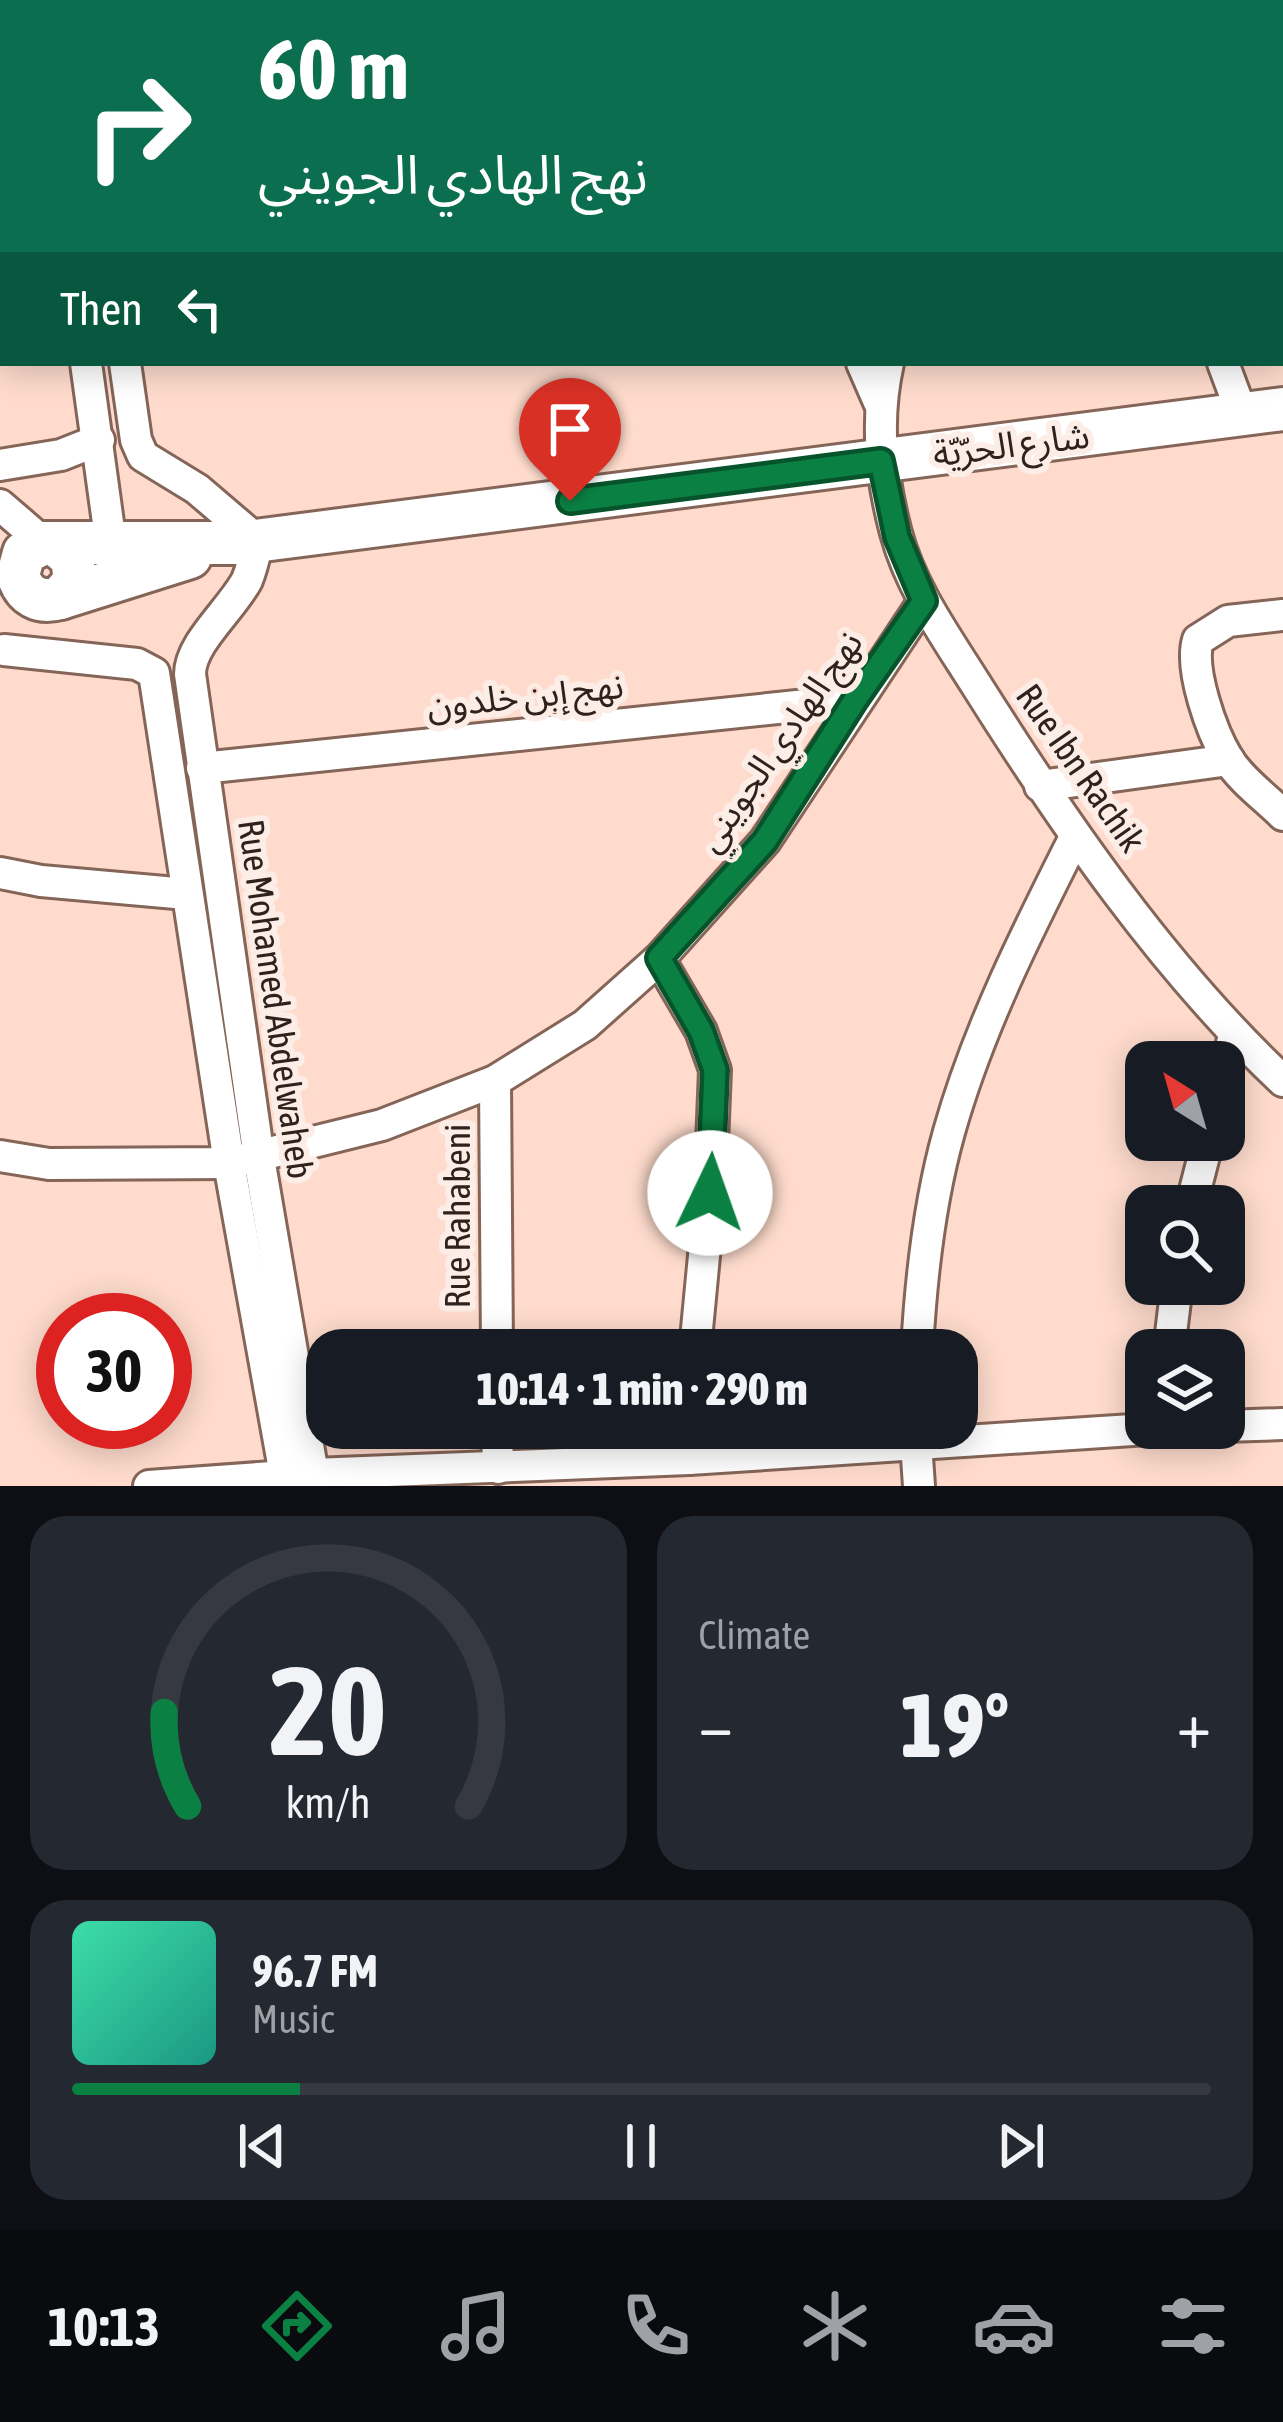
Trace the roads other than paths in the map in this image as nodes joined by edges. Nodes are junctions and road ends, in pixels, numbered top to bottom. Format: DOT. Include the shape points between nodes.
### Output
graph roads {
  1 [pos="87,366"];
  2 [pos="125,366"];
  3 [pos="863,366"];
  4 [pos="887,366"];
  5 [pos="1225,366"];
  6 [pos="879,403"];
  7 [pos="1262,412"];
  8 [pos="99,440"];
  9 [pos="881,461"];
  10 [pos="0,465"];
  11 [pos="0,505"];
  12 [pos="249,542"];
  13 [pos="33,548"];
  14 [pos="113,560"];
  15 [pos="37,599"];
  16 [pos="924,601"];
  17 [pos="1283,615"];
  18 [pos="2,651"];
  19 [pos="855,700"];
  20 [pos="1229,760"];
  21 [pos="202,768"];
  22 [pos="1040,786"];
  23 [pos="1283,815"];
  24 [pos="1075,837"];
  25 [pos="0,873"];
  26 [pos="188,894"];
  27 [pos="659,958"];
  28 [pos="1234,1035"];
  29 [pos="1233,1041"];
  30 [pos="495,1081"];
  31 [pos="1283,1081"];
  32 [pos="0,1156"];
  33 [pos="244,1161"];
  34 [pos="497,1329"];
  35 [pos="697,1329"];
  36 [pos="918,1329"];
  37 [pos="1283,1424"];
  38 [pos="1245,1425"];
  39 [pos="1125,1429"];
  40 [pos="978,1435"];
  41 [pos="498,1449"];
  42 [pos="644,1449"];
  43 [pos="916,1449"];
  44 [pos="498,1468"];
  45 [pos="300,1481"];
  46 [pos="149,1486"];
  47 [pos="919,1486"];
  1 -- 8 [label="street"];
  2 -- 12 [label="street" via="143,456 208,497"];
  3 -- 6 [label="street"];
  4 -- 6 [label="street"];
  5 -- 7 [label="street"];
  6 -- 9 [label="street, Rue Ibn Rachik"];
  7 -- 9 [label="street, شارع الحرّيّة"];
  8 -- 10 [label="street"];
  8 -- 14 [label="street"];
  9 -- 12 [label="street, شارع الحرّيّة"];
  9 -- 16 [label="street, Rue Ibn Rachik" via="897,537"];
  11 -- 13 [label="street"];
  12 -- 14 [label="street, شارع الحرّيّة"];
  12 -- 21 [label="street, Rue Mohamed Abdelwaheb" via="248,577 190,664"];
  13 -- 14 [label="street"];
  13 -- 15 [label="street" via="65,550 76,569 74,581"];
  14 -- 15 [label="street"];
  15 -- 18 [label="street"];
  16 -- 19 [label="street, نهج الهادي الجويني"];
  16 -- 22 [label="street, Rue Ibn Rachik"];
  17 -- 20 [label="street" via="1228,621 1198,640 1196,678"];
  18 -- 26 [label="street" via="137,664 154,673"];
  19 -- 21 [label="street, نهج إبن خلدون"];
  19 -- 27 [label="street, نهج الهادي الجويني" via="765,841"];
  20 -- 22 [label="street"];
  20 -- 23 [label="street"];
  21 -- 33 [label="street, Rue Mohamed Abdelwaheb"];
  22 -- 24 [label="street, Rue Ibn Rachik"];
  24 -- 28 [label="street, Rue Ibn Rachik"];
  24 -- 36 [label="street" via="1013,960 949,1130"];
  25 -- 26 [label="street"];
  26 -- 33 [label="street"];
  27 -- 30 [label="street, نهج الهادي الجويني" via="585,1025"];
  27 -- 35 [label="street" via="715,1070"];
  28 -- 29 [label="street"];
  28 -- 31 [label="street, Rue Ibn Rachik"];
  30 -- 33 [label="street, نهج الهادي الجويني" via="382,1125"];
  30 -- 34 [label="street, Rue Rahabeni"];
  32 -- 33 [label="street, نهج الهادي الجويني" via="49,1164"];
  33 -- 45 [label="street, Rue Mohamed Abdelwaheb"];
  37 -- 38 [label="street"];
  39 -- 40 [label="street"];
  41 -- 44 [label="street"];
  42 -- 44 [label="street"];
  43 -- 47 [label="street"];
  44 -- 45 [label="street"];
  45 -- 46 [label="street"];
}
